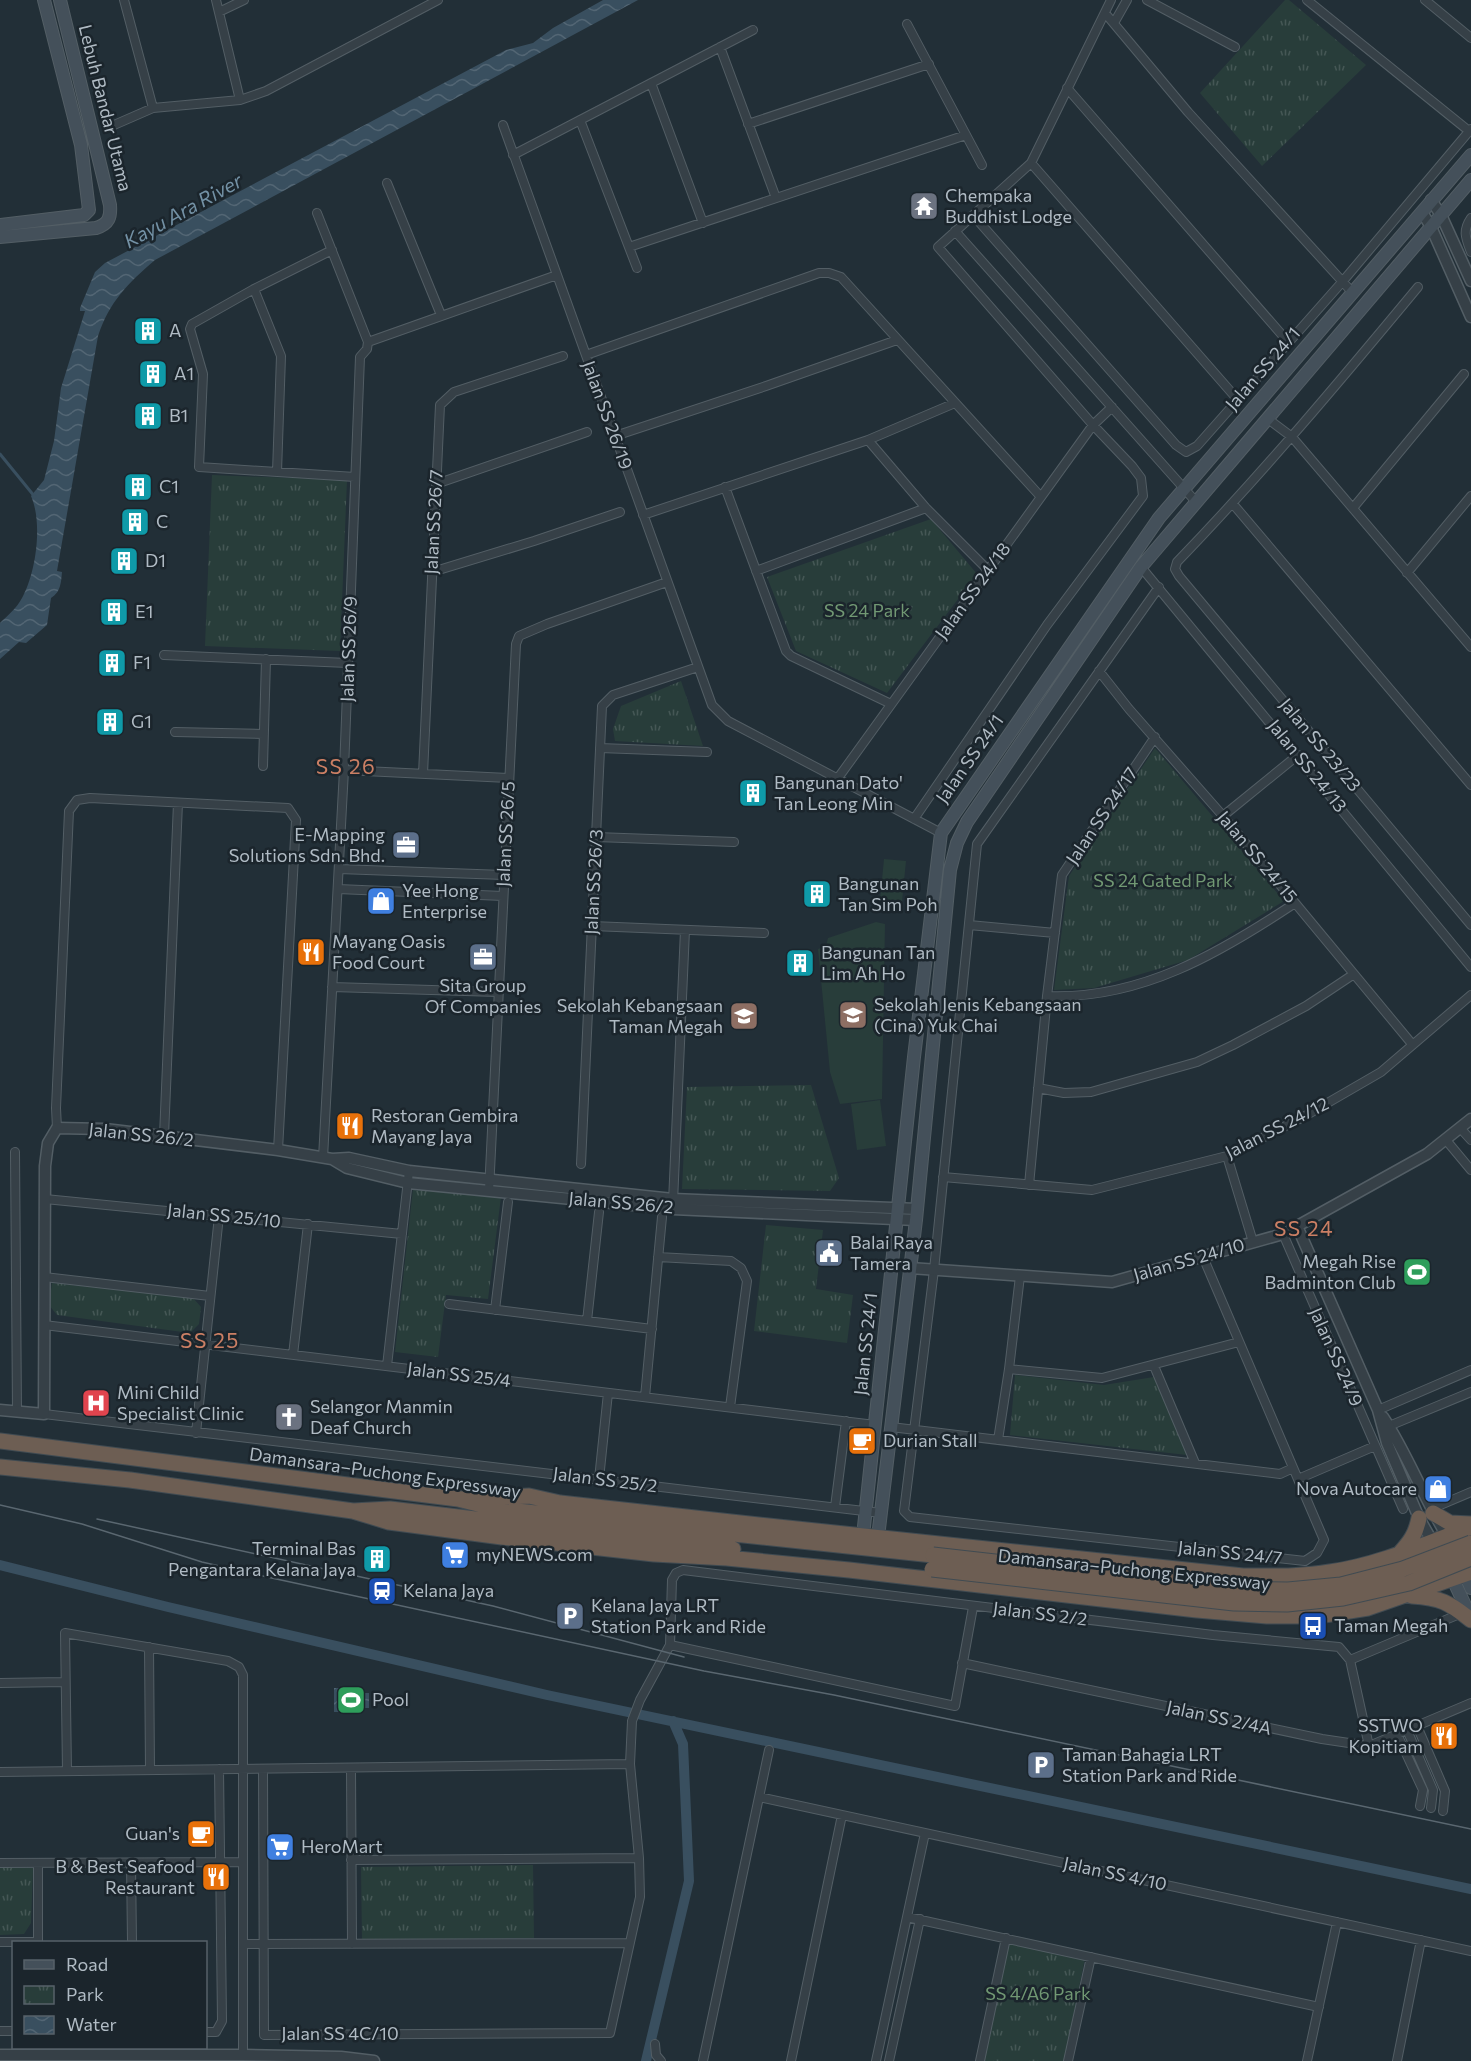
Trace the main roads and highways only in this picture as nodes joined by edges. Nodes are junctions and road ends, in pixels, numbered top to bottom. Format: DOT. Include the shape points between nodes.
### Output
graph roads {
  1 [pos="44,0"];
  2 [pos="60,0"];
  3 [pos="1471,155"];
  4 [pos="1471,180"];
  5 [pos="4,231"];
  6 [pos="0,1441"];
  7 [pos="0,1467"];
  8 [pos="458,1499"];
  9 [pos="354,1511"];
  10 [pos="1471,1525"];
  11 [pos="871,1536"];
  12 [pos="1447,1536"];
  13 [pos="1432,1541"];
  14 [pos="1471,1543"];
  15 [pos="1397,1555"];
  16 [pos="1471,1558"];
  17 [pos="932,1562"];
  18 [pos="1465,1578"];
  19 [pos="1409,1595"];
  20 [pos="1468,1617"];
  1 -- 5 [label="main road, Lebuh Bandar Utama" via="81,145 89,210 84,215"];
  2 -- 5 [label="main road, Lebuh Bandar Utama" via="111,213 107,223 96,228"];
  3 -- 11 [label="main road, Jalan SS 24/1" via="1158,518 941,833 866,1511"];
  4 -- 11 [label="main road, Jalan SS 24/1" via="1141,567 967,822 957,843 950,870 917,1214 881,1513"];
  6 -- 8 [label="highway, Damansara–Puchong Expressway"];
  7 -- 9 [label="highway, Damansara–Puchong Expressway" via="130,1480"];
  8 -- 11 [label="highway" via="529,1496 561,1503"];
  8 -- 17 [label="highway" via="498,1509"];
  9 -- 17 [label="highway, Damansara–Puchong Expressway" via="390,1509 727,1548"];
  9 -- 19 [label="highway" via="389,1522 549,1542 1267,1616 1318,1616 1368,1608"];
  10 -- 12 [label="highway"];
  10 -- 15 [label="highway" via="1450,1523 1428,1514"];
  11 -- 15 [label="highway" via="1243,1576 1332,1572"];
  12 -- 13 [label="highway"];
  12 -- 18 [label="main road"];
  13 -- 15 [label="highway"];
  13 -- 18 [label="main road"];
  14 -- 17 [label="highway, Damansara–Puchong Expressway, bridge" via="1403,1569 1341,1585 1288,1590 1236,1589"];
  15 -- 19 [label="highway" via="1411,1570 1413,1586"];
  16 -- 17 [label="highway, Damansara–Puchong Expressway, bridge" via="1409,1583 1343,1598 1287,1604 1234,1603"];
  18 -- 19 [label="highway"];
  18 -- 20 [label="main road"];
  19 -- 20 [label="highway" via="1440,1599"];
}
